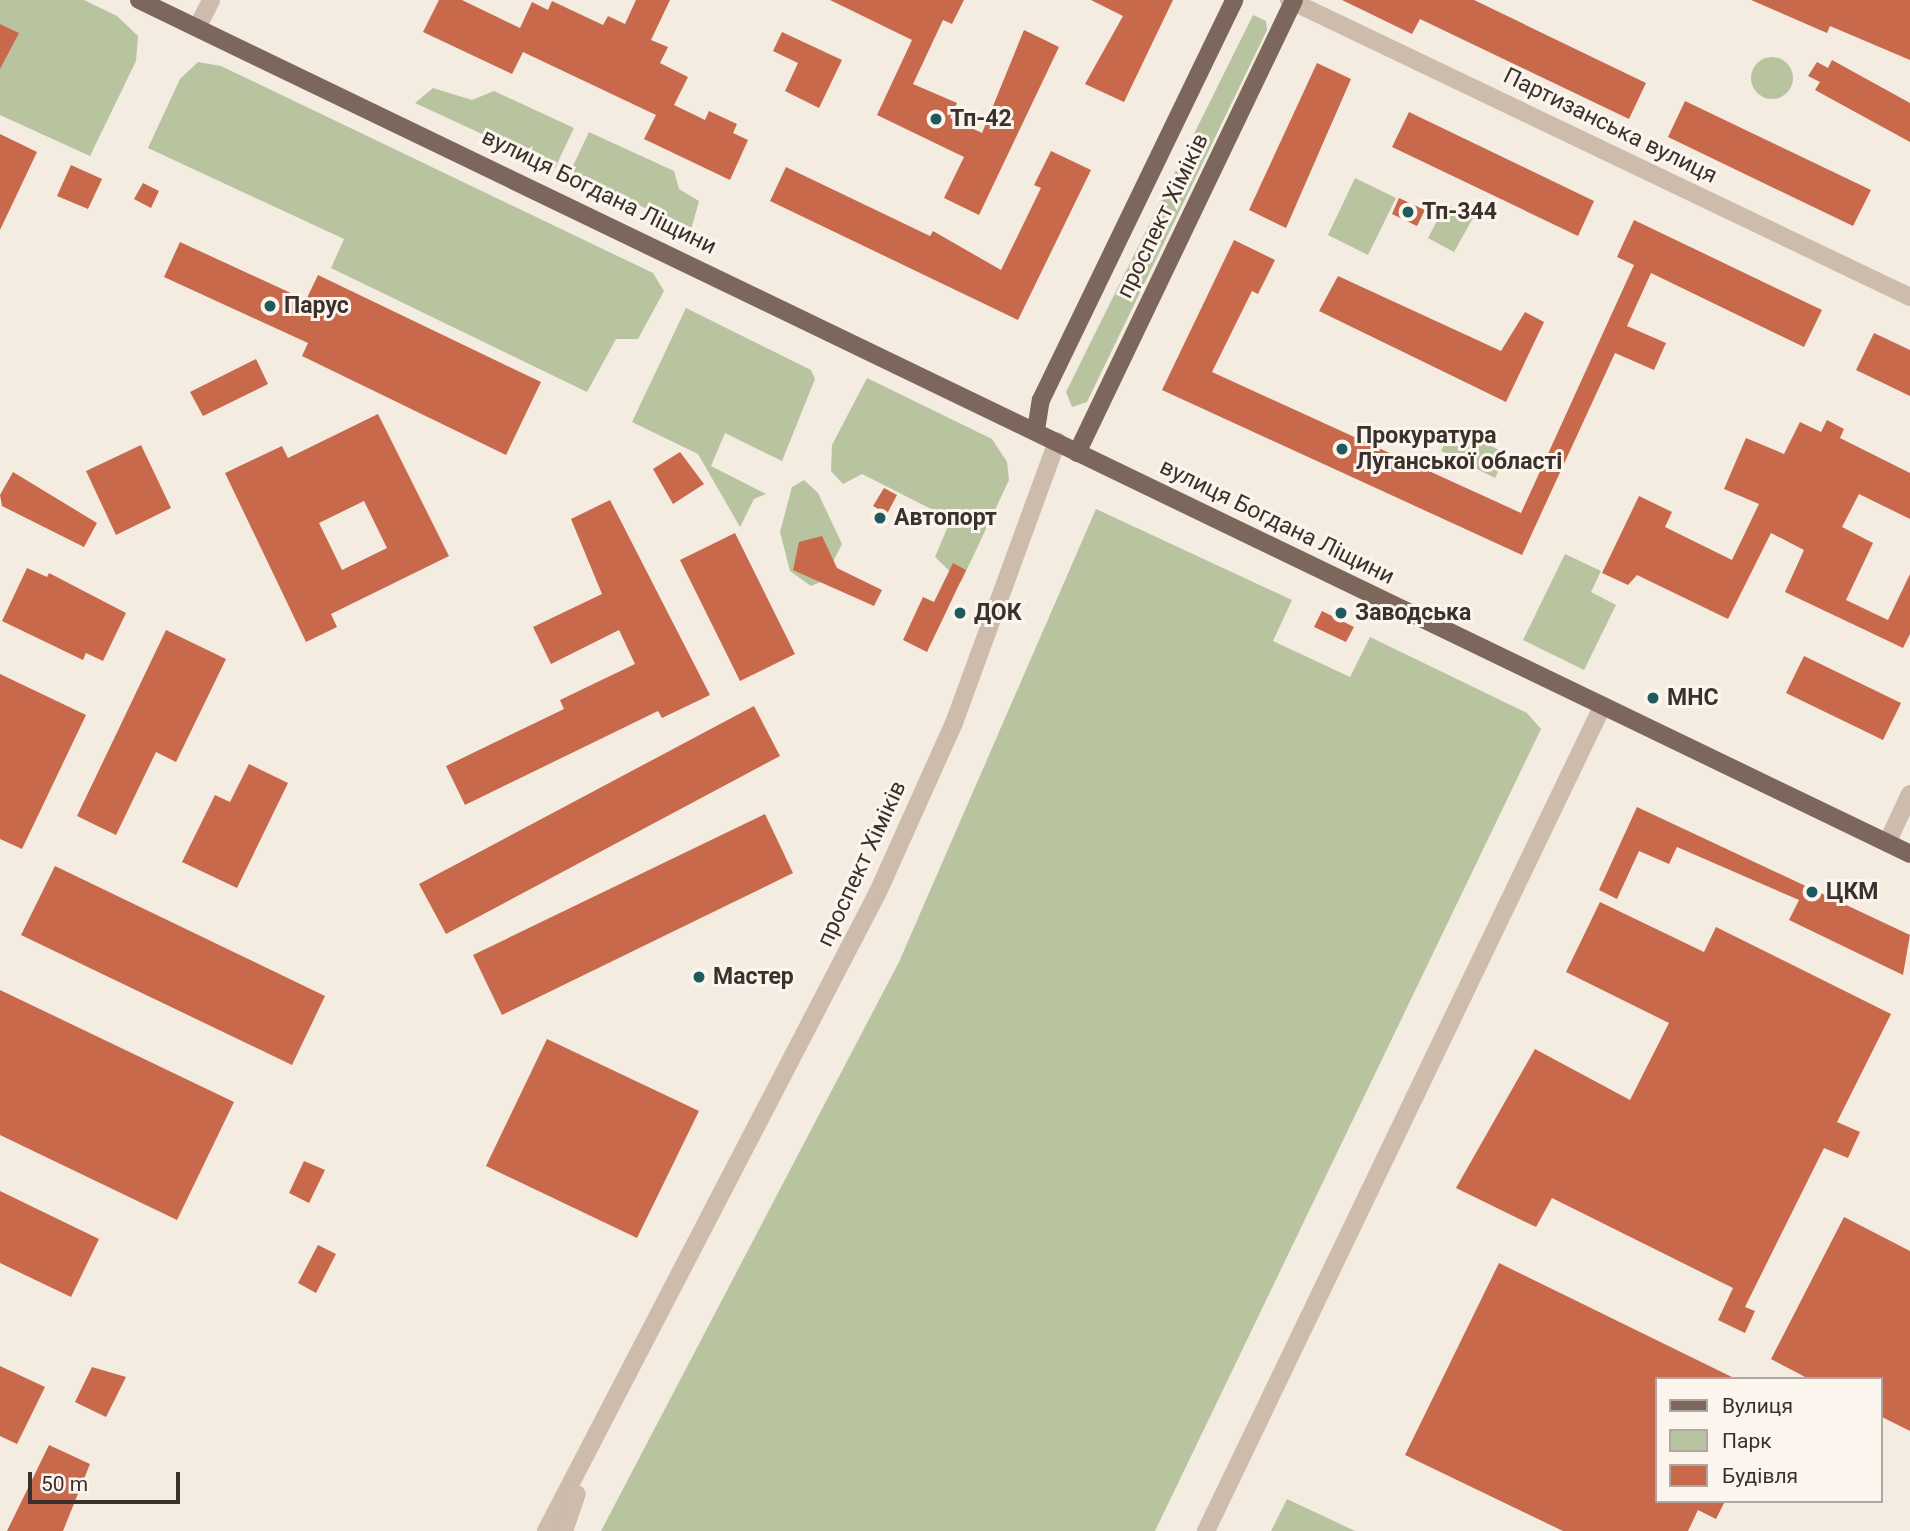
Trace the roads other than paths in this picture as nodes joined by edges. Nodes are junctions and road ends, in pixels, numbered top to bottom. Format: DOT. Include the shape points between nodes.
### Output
graph roads {
  1 [pos="139,0"];
  2 [pos="211,0"];
  3 [pos="1234,0"];
  4 [pos="1292,1"];
  5 [pos="197,27"];
  6 [pos="1910,297"];
  7 [pos="1036,430"];
  8 [pos="1057,441"];
  9 [pos="1077,453"];
  10 [pos="1603,705"];
  11 [pos="1910,794"];
  12 [pos="1887,842"];
  13 [pos="1910,854"];
  14 [pos="597,1442"];
  15 [pos="546,1531"];
  16 [pos="564,1531"];
  17 [pos="1206,1531"];
  1 -- 5 [label="main road, вулиця Богдана Ліщини"];
  2 -- 5 [label="street"];
  3 -- 7 [label="main road, проспект Хіміків" via="1041,400"];
  4 -- 6 [label="street, Партизанська вулиця"];
  4 -- 9 [label="main road, проспект Хіміків"];
  5 -- 7 [label="main road, вулиця Богдана Ліщини"];
  7 -- 8 [label="main road, вулиця Богдана Ліщини"];
  8 -- 9 [label="main road, вулиця Богдана Ліщини"];
  8 -- 14 [label="street, проспект Хіміків" via="954,723 878,892"];
  9 -- 10 [label="main road, вулиця Богдана Ліщини"];
  10 -- 12 [label="main road, вулиця Богдана Ліщини"];
  10 -- 17 [label="street"];
  11 -- 12 [label="street"];
  12 -- 13 [label="main road, вулиця Богдана Ліщини"];
  14 -- 15 [label="street, проспект Хіміків"];
  14 -- 16 [label="street, проспект Хіміків"];
}
